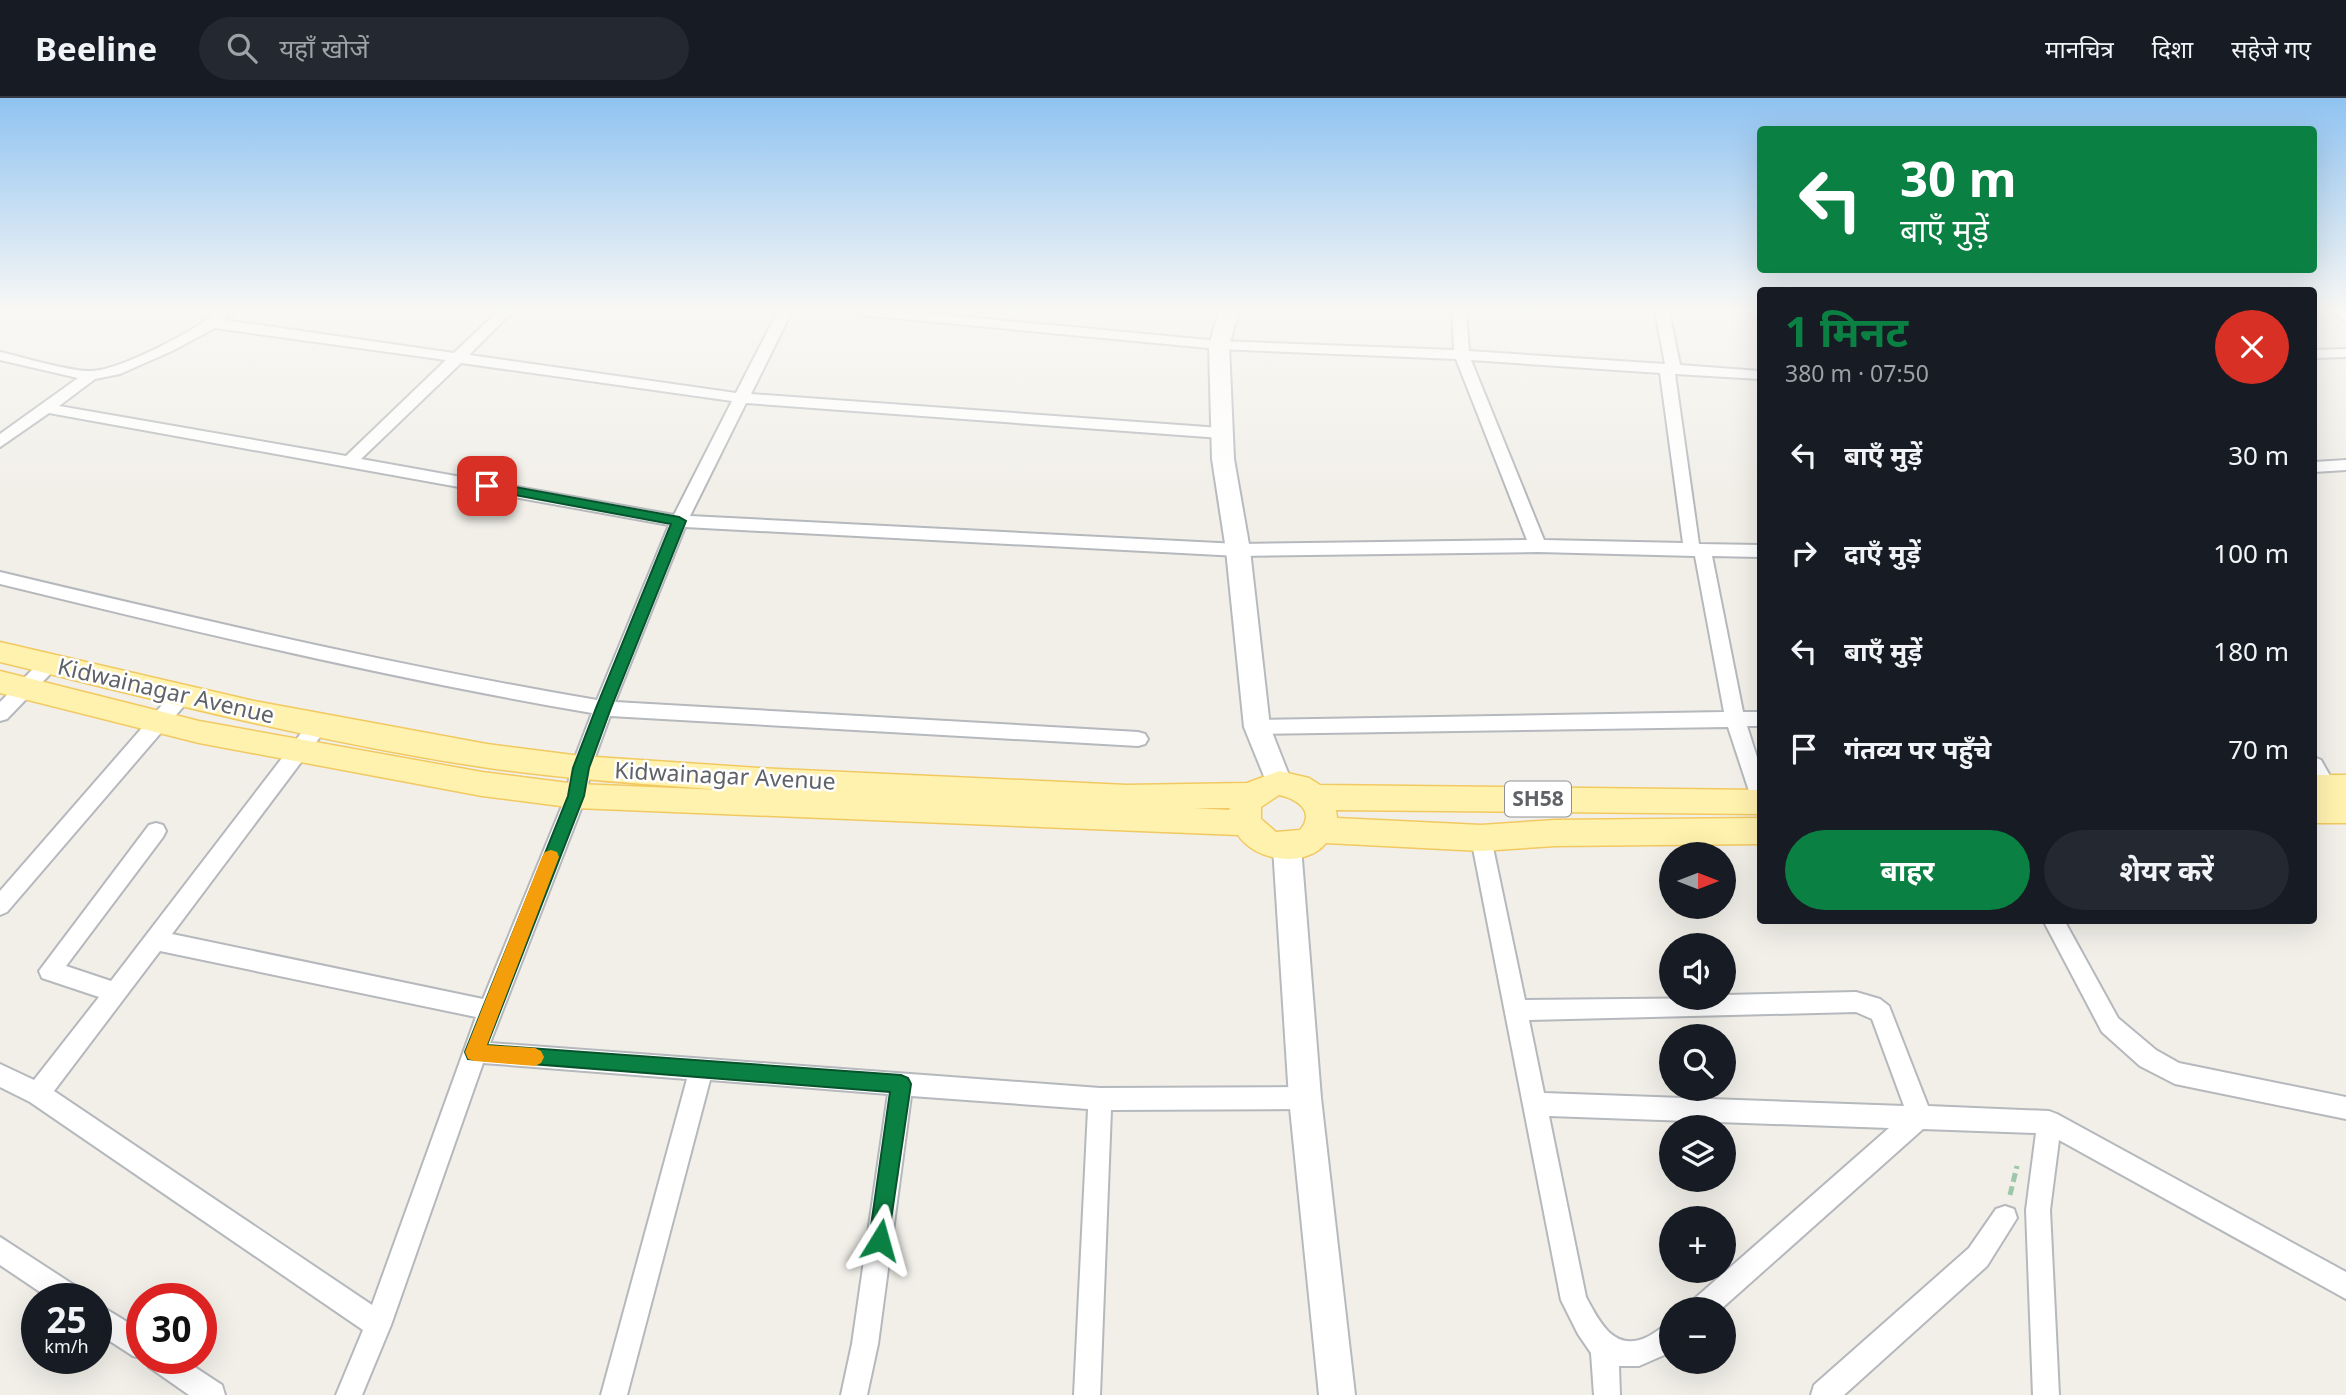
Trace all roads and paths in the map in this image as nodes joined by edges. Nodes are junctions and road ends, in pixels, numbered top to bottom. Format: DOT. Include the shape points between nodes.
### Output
graph roads {
  1 [pos="70,372"];
  2 [pos="104,372"];
  3 [pos="443,372"];
  4 [pos="553,372"];
  5 [pos="755,372"];
  6 [pos="1220,372"];
  7 [pos="1469,372"];
  8 [pos="1670,372"];
  9 [pos="1708,372"];
  10 [pos="1757,375"];
  11 [pos="90,376"];
  12 [pos="742,398"];
  13 [pos="46,408"];
  14 [pos="1221,433"];
  15 [pos="0,442"];
  16 [pos="349,462"];
  17 [pos="2346,465"];
  18 [pos="2317,467"];
  19 [pos="679,521"];
  20 [pos="1538,546"];
  21 [pos="1238,550"];
  22 [pos="1697,551"];
  23 [pos="1757,551"];
  24 [pos="0,578"];
  25 [pos="0,652"];
  26 [pos="50,664"];
  27 [pos="13,685"];
  28 [pos="182,695"];
  29 [pos="603,708"];
  30 [pos="0,714"];
  31 [pos="1757,719"];
  32 [pos="1735,720"];
  33 [pos="157,722"];
  34 [pos="319,724"];
  35 [pos="1256,727"];
  36 [pos="1138,738"];
  37 [pos="298,751"];
  38 [pos="578,782"];
  39 [pos="1757,784"];
  40 [pos="1315,797"];
  41 [pos="1259,800"];
  42 [pos="1757,802"];
  43 [pos="1319,830"];
  44 [pos="156,831"];
  45 [pos="1757,831"];
  46 [pos="1481,838"];
  47 [pos="1287,846"];
  48 [pos="0,906"];
  49 [pos="2055,924"];
  50 [pos="153,940"];
  51 [pos="115,992"];
  52 [pos="490,1010"];
  53 [pos="1514,1010"];
  54 [pos="475,1052"];
  55 [pos="701,1069"];
  56 [pos="0,1075"];
  57 [pos="901,1084"];
  58 [pos="38,1094"];
  59 [pos="1304,1098"];
  60 [pos="1100,1099"];
  61 [pos="1533,1104"];
  62 [pos="2346,1108"];
  63 [pos="1920,1116"];
  64 [pos="2049,1122"];
  65 [pos="2005,1218"];
  66 [pos="0,1250"];
  67 [pos="49,1283"];
  68 [pos="2346,1286"];
  69 [pos="1716,1297"];
  70 [pos="378,1325"];
  71 [pos="1604,1347"];
  72 [pos="1659,1347"];
  73 [pos="181,1374"];
  74 [pos="212,1395"];
  75 [pos="349,1395"];
  76 [pos="614,1395"];
  77 [pos="854,1395"];
  78 [pos="1087,1395"];
  79 [pos="1337,1395"];
  80 [pos="1607,1395"];
  81 [pos="1824,1395"];
  82 [pos="2046,1395"];
  1 -- 11 [label="street"];
  2 -- 11 [label="street"];
  3 -- 16 [label="street"];
  4 -- 12 [label="street"];
  5 -- 12 [label="street"];
  6 -- 14 [label="street"];
  7 -- 20 [label="street"];
  8 -- 22 [label="street"];
  9 -- 10 [label="street"];
  11 -- 13 [label="street"];
  12 -- 14 [label="street"];
  12 -- 19 [label="street"];
  13 -- 15 [label="street"];
  13 -- 16 [label="street"];
  14 -- 21 [label="street"];
  16 -- 19 [label="street"];
  17 -- 18 [label="street"];
  19 -- 21 [label="street"];
  19 -- 29 [label="street"];
  20 -- 21 [label="street"];
  20 -- 22 [label="street"];
  21 -- 35 [label="street"];
  22 -- 23 [label="street"];
  22 -- 32 [label="street"];
  24 -- 29 [label="street" via="206,627"];
  25 -- 26 [label="main road, Kidwainagar Avenue / SH58"];
  26 -- 27 [label="street"];
  26 -- 28 [label="main road, Kidwainagar Avenue / SH58"];
  27 -- 30 [label="street"];
  27 -- 33 [label="main road, Kidwainagar Avenue / SH58"];
  28 -- 33 [label="street"];
  28 -- 34 [label="main road, Kidwainagar Avenue / SH58"];
  29 -- 36 [label="street"];
  29 -- 38 [label="street"];
  31 -- 32 [label="street"];
  32 -- 35 [label="street"];
  32 -- 39 [label="street"];
  33 -- 37 [label="main road, Kidwainagar Avenue / SH58"];
  33 -- 48 [label="street"];
  34 -- 37 [label="street"];
  34 -- 38 [label="main road, Kidwainagar Avenue / SH58" via="487,756"];
  35 -- 41 [label="street"];
  37 -- 38 [label="main road, Kidwainagar Avenue / SH58" via="482,784"];
  37 -- 50 [label="street"];
  38 -- 41 [label="main road, Kidwainagar Avenue / SH58"];
  38 -- 52 [label="street"];
  40 -- 41 [label="main road, SH58" via="1299,786"];
  40 -- 42 [label="main road, SH58"];
  40 -- 43 [label="main road" via="1323,813"];
  41 -- 47 [label="main road" via="1258,838"];
  43 -- 46 [label="main road, SH58"];
  43 -- 47 [label="main road" via="1306,842"];
  44 -- 51 [label="street" via="50,971"];
  45 -- 46 [label="main road, SH58"];
  46 -- 53 [label="street"];
  47 -- 59 [label="street"];
  49 -- 62 [label="street" via="2110,1025 2148,1058 2175,1073"];
  50 -- 51 [label="street"];
  50 -- 52 [label="street"];
  51 -- 58 [label="street"];
  52 -- 54 [label="street"];
  53 -- 61 [label="street"];
  53 -- 63 [label="street" via="1864,1004 1881,1013"];
  54 -- 55 [label="street"];
  54 -- 70 [label="street"];
  55 -- 57 [label="street"];
  55 -- 76 [label="street"];
  56 -- 58 [label="street"];
  57 -- 60 [label="street"];
  57 -- 77 [label="street"];
  58 -- 70 [label="street"];
  59 -- 60 [label="street"];
  59 -- 79 [label="street"];
  60 -- 78 [label="street"];
  61 -- 63 [label="street"];
  61 -- 71 [label="street" via="1574,1300"];
  63 -- 64 [label="street"];
  63 -- 69 [label="street"];
  64 -- 68 [label="street"];
  64 -- 82 [label="street" via="2038,1210"];
  65 -- 81 [label="street" via="1978,1257"];
  66 -- 67 [label="street"];
  70 -- 75 [label="street"];
  71 -- 72 [label="street" via="1623,1354"];
  71 -- 80 [label="street"];
  73 -- 74 [label="street"];
}
